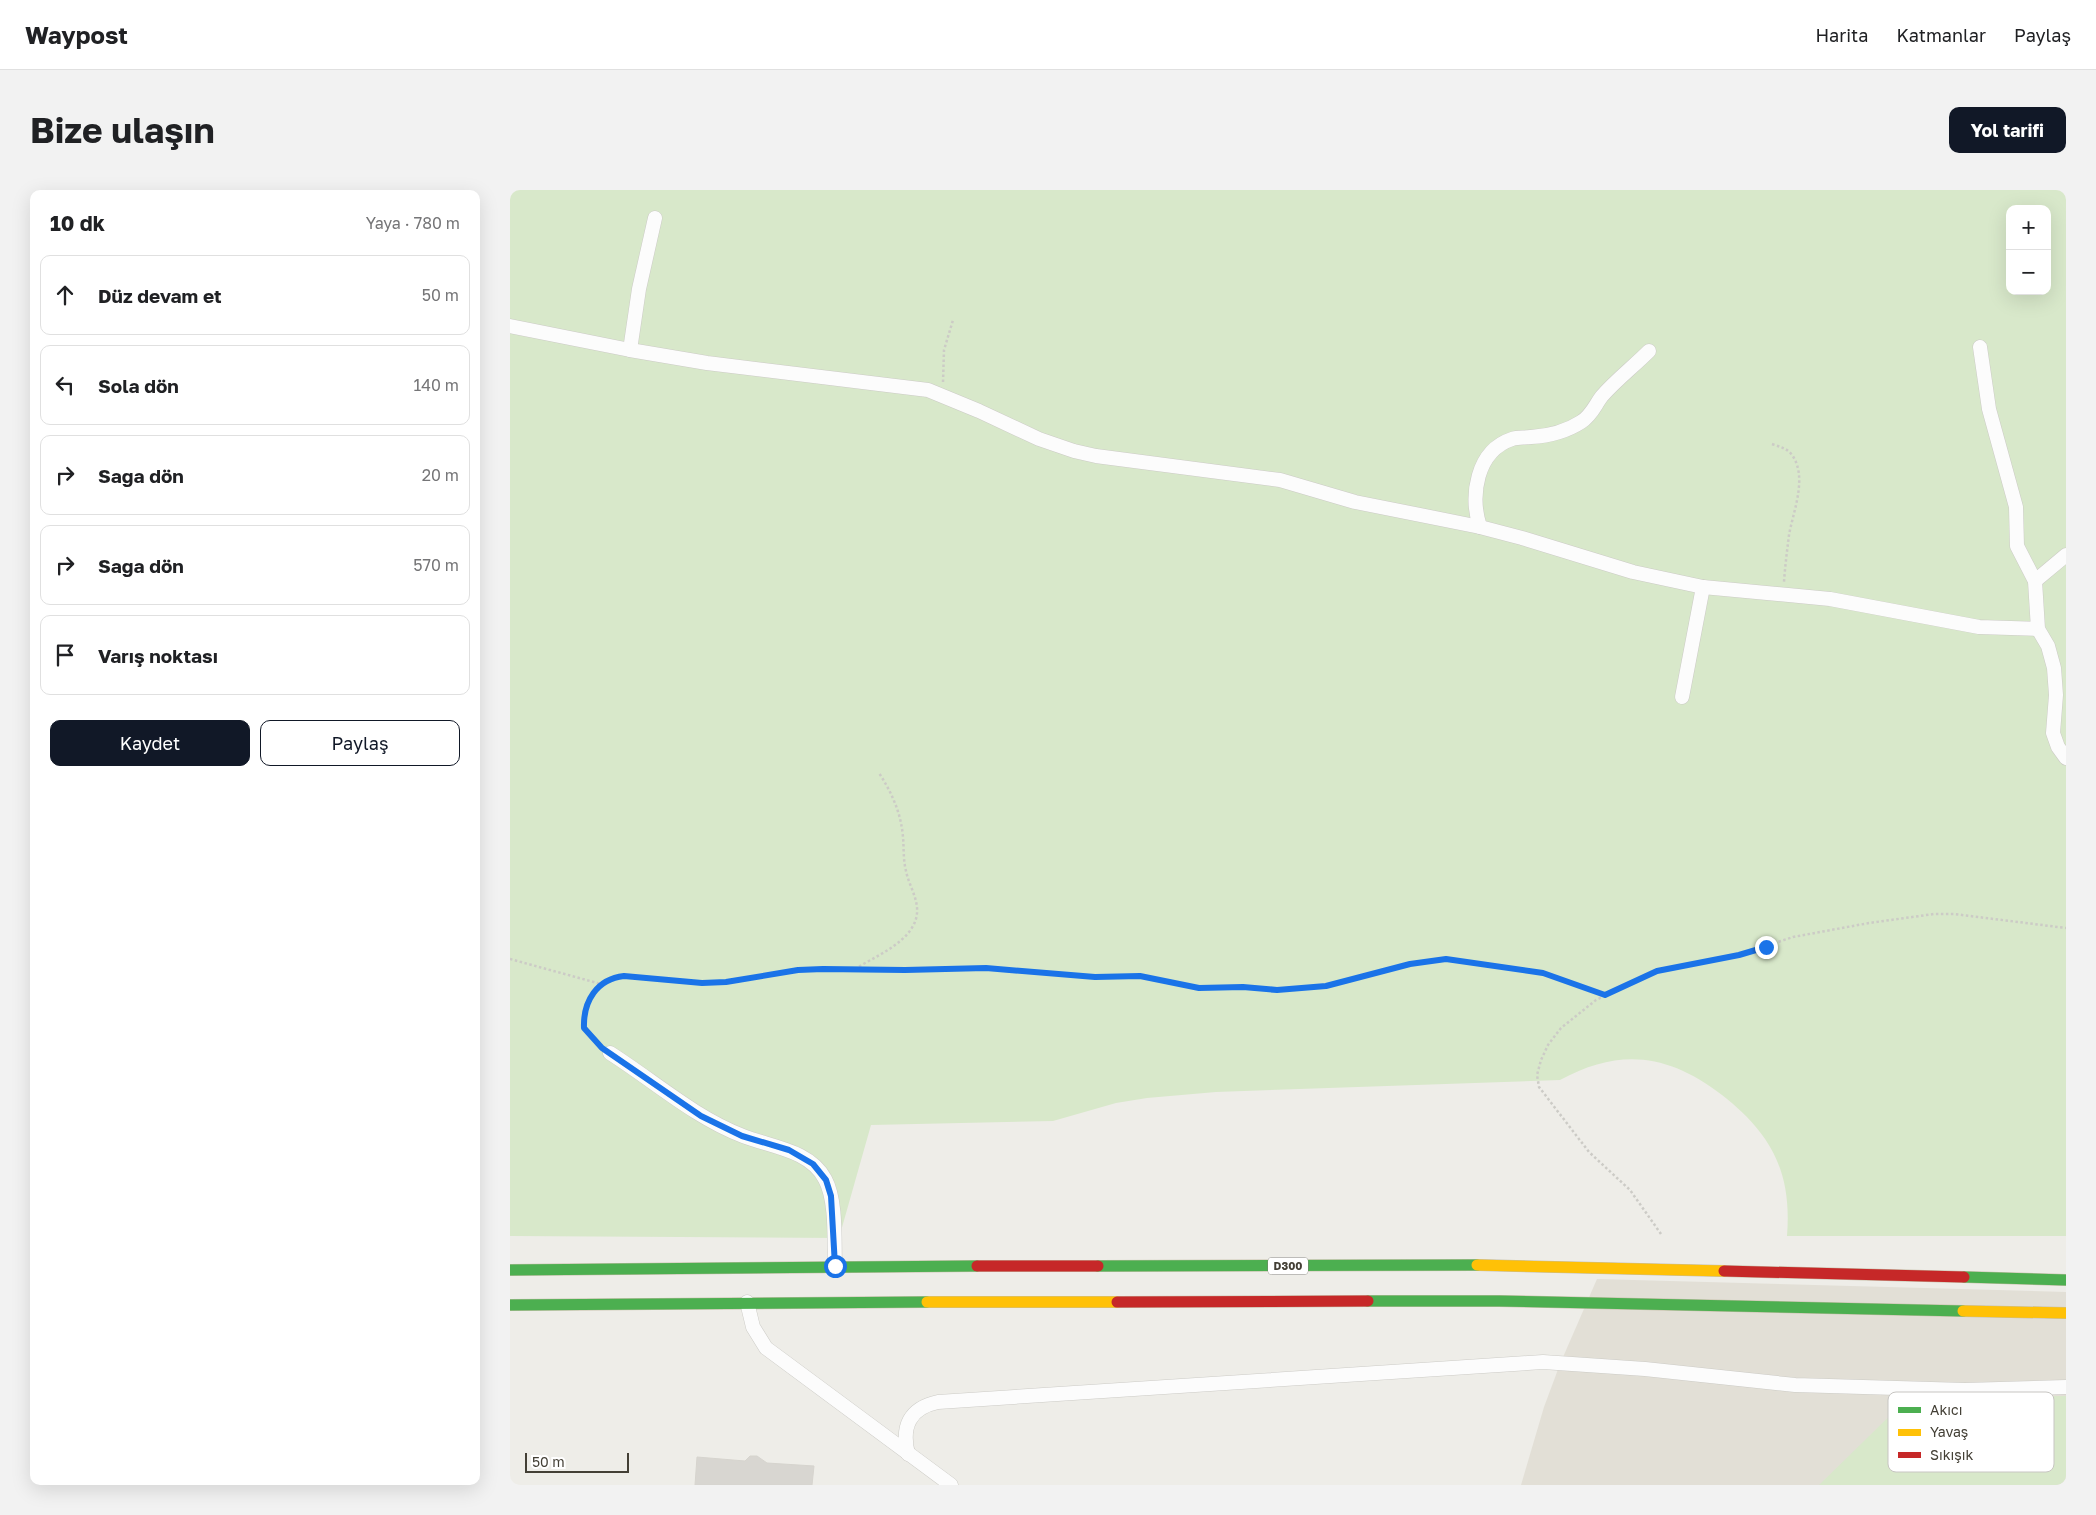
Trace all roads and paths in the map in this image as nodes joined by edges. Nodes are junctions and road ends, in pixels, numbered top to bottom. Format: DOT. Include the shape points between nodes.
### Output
graph roads {
  1 [pos="656,218"];
  2 [pos="953,320"];
  3 [pos="510,326"];
  4 [pos="1980,347"];
  5 [pos="630,350"];
  6 [pos="1649,351"];
  7 [pos="944,396"];
  8 [pos="1772,444"];
  9 [pos="1480,527"];
  10 [pos="2066,555"];
  11 [pos="2035,581"];
  12 [pos="1703,587"];
  13 [pos="1783,594"];
  14 [pos="2038,629"];
  15 [pos="1682,697"];
  16 [pos="2066,758"];
  17 [pos="879,773"];
  18 [pos="2066,928"];
  19 [pos="510,959"];
  20 [pos="854,969"];
  21 [pos="602,984"];
  22 [pos="1605,995"];
  23 [pos="610,1053"];
  24 [pos="1661,1234"];
  25 [pos="835,1266"];
  26 [pos="510,1270"];
  27 [pos="2066,1280"];
  28 [pos="747,1302"];
  29 [pos="510,1305"];
  30 [pos="2066,1314"];
  31 [pos="2066,1387"];
  32 [pos="908,1454"];
  33 [pos="951,1485"];
  1 -- 5 [label="street" via="639,289"];
  2 -- 7 [label="path" via="943,357"];
  3 -- 5 [label="street"];
  4 -- 11 [label="street" via="1993,431 2016,507 2018,546"];
  5 -- 7 [label="street" via="777,373 928,390"];
  6 -- 9 [label="street" via="1601,397 1583,421 1558,432 1512,439 1494,451 1476,485 1475,506"];
  7 -- 9 [label="street" via="1039,439 1074,451 1280,480 1355,502"];
  8 -- 13 [label="path" via="1788,450 1798,472 1799,488"];
  9 -- 12 [label="street" via="1633,572"];
  10 -- 11 [label="street"];
  11 -- 14 [label="street"];
  12 -- 13 [label="street"];
  12 -- 15 [label="street"];
  13 -- 14 [label="street" via="1867,605 1954,623"];
  14 -- 16 [label="street" via="2048,646 2054,668 2053,733"];
  17 -- 20 [label="path" via="899,813 904,863 917,902 917,916 905,936"];
  18 -- 22 [label="path" via="1954,914 1896,919 1793,937 1739,955 1657,971"];
  19 -- 21 [label="path"];
  20 -- 21 [label="path" via="798,970 702,983 624,976"];
  20 -- 22 [label="path" via="986,968 1095,977 1140,976 1199,988 1285,990 1326,986 1410,964 1446,959 1543,973"];
  21 -- 23 [label="path" via="587,1005 584,1028"];
  22 -- 24 [label="path" via="1569,1020 1552,1039 1541,1060 1537,1075 1539,1087 1589,1152 1630,1190"];
  23 -- 25 [label="street" via="701,1116 742,1136 789,1150 813,1164 826,1180 831,1196"];
  25 -- 26 [label="highway, D300"];
  25 -- 27 [label="highway, D300" via="1502,1265"];
  28 -- 29 [label="highway"];
  28 -- 30 [label="highway" via="1498,1301"];
  28 -- 32 [label="street" via="752,1327 766,1348"];
  31 -- 32 [label="street" via="1965,1390 1795,1384 1543,1362 938,1402 922,1407 910,1420 905,1440"];
  32 -- 33 [label="street"];
}
